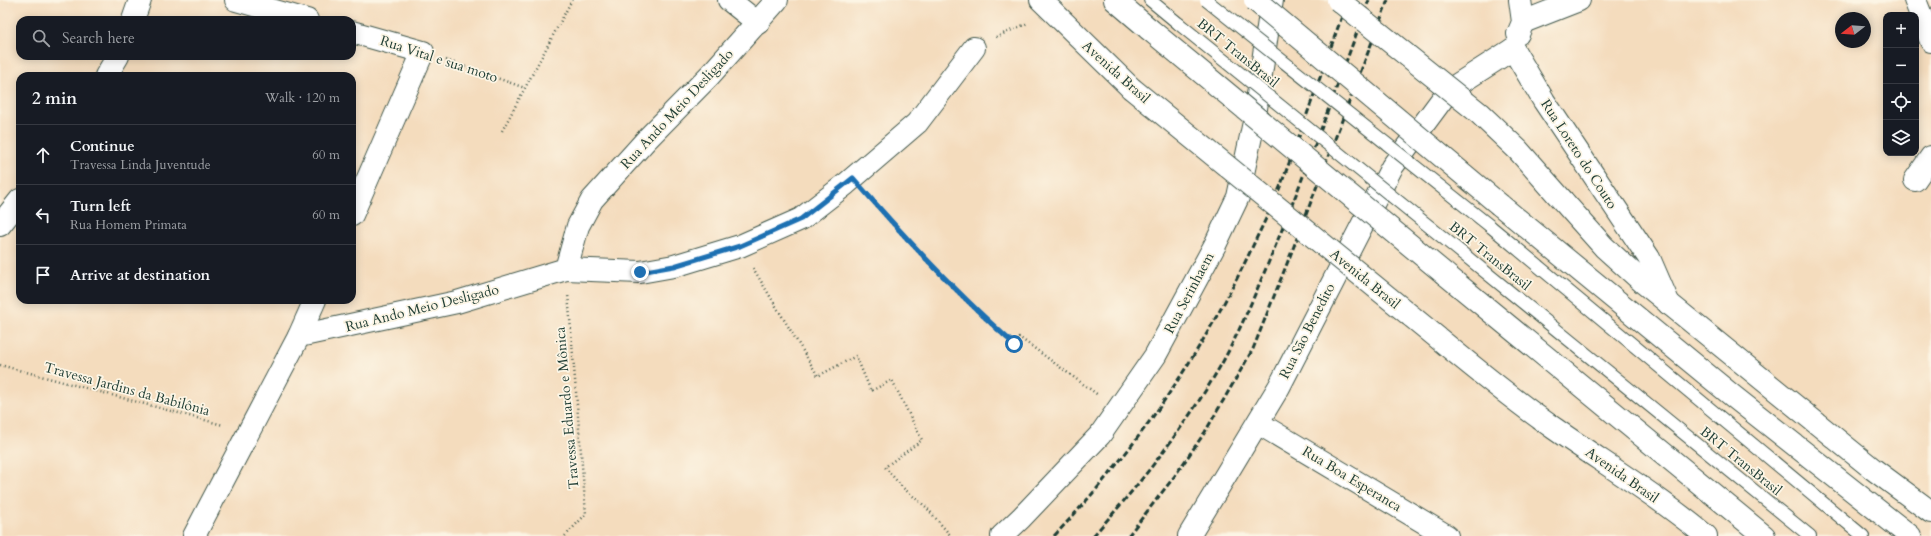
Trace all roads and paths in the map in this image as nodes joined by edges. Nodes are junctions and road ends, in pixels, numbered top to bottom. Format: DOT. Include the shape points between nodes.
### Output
graph roads {
  1 [pos="140,0"];
  2 [pos="236,0"];
  3 [pos="572,0"];
  4 [pos="729,0"];
  5 [pos="777,0"];
  6 [pos="1115,0"];
  7 [pos="1150,0"];
  8 [pos="1206,0"];
  9 [pos="1255,0"];
  10 [pos="1272,0"];
  11 [pos="1338,0"];
  12 [pos="1520,0"];
  13 [pos="1579,0"];
  14 [pos="1915,0"];
  15 [pos="1047,6"];
  16 [pos="135,16"];
  17 [pos="293,16"];
  18 [pos="758,22"];
  19 [pos="1523,22"];
  20 [pos="356,33"];
  21 [pos="1931,41"];
  22 [pos="974,48"];
  23 [pos="1513,49"];
  24 [pos="423,52"];
  25 [pos="116,60"];
  26 [pos="108,72"];
  27 [pos="525,88"];
  28 [pos="502,131"];
  29 [pos="1931,157"];
  30 [pos="853,178"];
  31 [pos="1915,180"];
  32 [pos="16,205"];
  33 [pos="356,206"];
  34 [pos="0,226"];
  35 [pos="740,246"];
  36 [pos="566,269"];
  37 [pos="313,304"];
  38 [pos="1669,304"];
  39 [pos="299,336"];
  40 [pos="0,365"];
  41 [pos="1118,410"];
  42 [pos="1258,423"];
  43 [pos="249,432"];
  44 [pos="1931,512"];
  45 [pos="194,536"];
  46 [pos="565,536"];
  47 [pos="951,536"];
  48 [pos="1002,536"];
  49 [pos="1189,536"];
  50 [pos="1447,536"];
  51 [pos="1706,536"];
  52 [pos="1764,536"];
  53 [pos="1810,536"];
  54 [pos="1863,536"];
  55 [pos="1910,536"];
  1 -- 16 [label="main road"];
  2 -- 17 [label="main road"];
  3 -- 27 [label="path"];
  4 -- 18 [label="main road"];
  5 -- 18 [label="main road, Rua Ando Meio Desligado"];
  6 -- 52 [label="main road, bridge"];
  7 -- 53 [label="lane, BRT TransBrasil, bridge"];
  8 -- 54 [label="lane, BRT TransBrasil, bridge" via="1490,226"];
  9 -- 55 [label="main road, bridge" via="1728,392"];
  10 -- 41 [label="main road, Rua Serinhaem" via="1254,122 1238,197 1155,356"];
  11 -- 38 [label="main road, bridge" via="1479,113 1518,150 1604,247"];
  12 -- 19 [label="main road"];
  13 -- 19 [label="main road"];
  14 -- 21 [label="main road"];
  15 -- 22 [label="path"];
  15 -- 51 [label="main road, Avenida Brasil, bridge" via="1131,88 1497,386"];
  18 -- 36 [label="main road, Rua Ando Meio Desligado" via="592,200 578,226"];
  19 -- 23 [label="main road"];
  20 -- 24 [label="main road, Rua Vital e sua moto"];
  22 -- 30 [label="main road" via="917,123"];
  23 -- 38 [label="main road, Rua Loreto do Couto" via="1649,258"];
  23 -- 42 [label="main road, Rua Sāo Benedito" via="1449,90 1392,167"];
  24 -- 27 [label="path, Rua Vital e sua moto"];
  24 -- 33 [label="main road"];
  25 -- 26 [label="main road"];
  27 -- 28 [label="path"];
  29 -- 31 [label="main road"];
  30 -- 35 [label="main road" via="801,219"];
  30 -- 41 [label="path" via="911,246 980,315 1014,344 1019,337"];
  32 -- 34 [label="main road"];
  35 -- 36 [label="main road" via="674,266 640,272"];
  35 -- 47 [label="path" via="818,376 856,356 871,391 892,380 922,440 885,466 902,487 926,507"];
  36 -- 39 [label="main road, Rua Ando Meio Desligado" via="457,302"];
  36 -- 46 [label="path, Travessa Eduardo e Mônica" via="586,514"];
  37 -- 39 [label="main road"];
  38 -- 44 [label="main road" via="1873,469"];
  39 -- 43 [label="main road"];
  40 -- 43 [label="path, Travessa Jardins da Babilônia"];
  41 -- 48 [label="main road, Rua Serinhaem" via="1100,435"];
  42 -- 49 [label="main road, Rua Sāo Benedito"];
  42 -- 50 [label="main road, Rua Boa Esperanca"];
  43 -- 45 [label="main road"];
}
